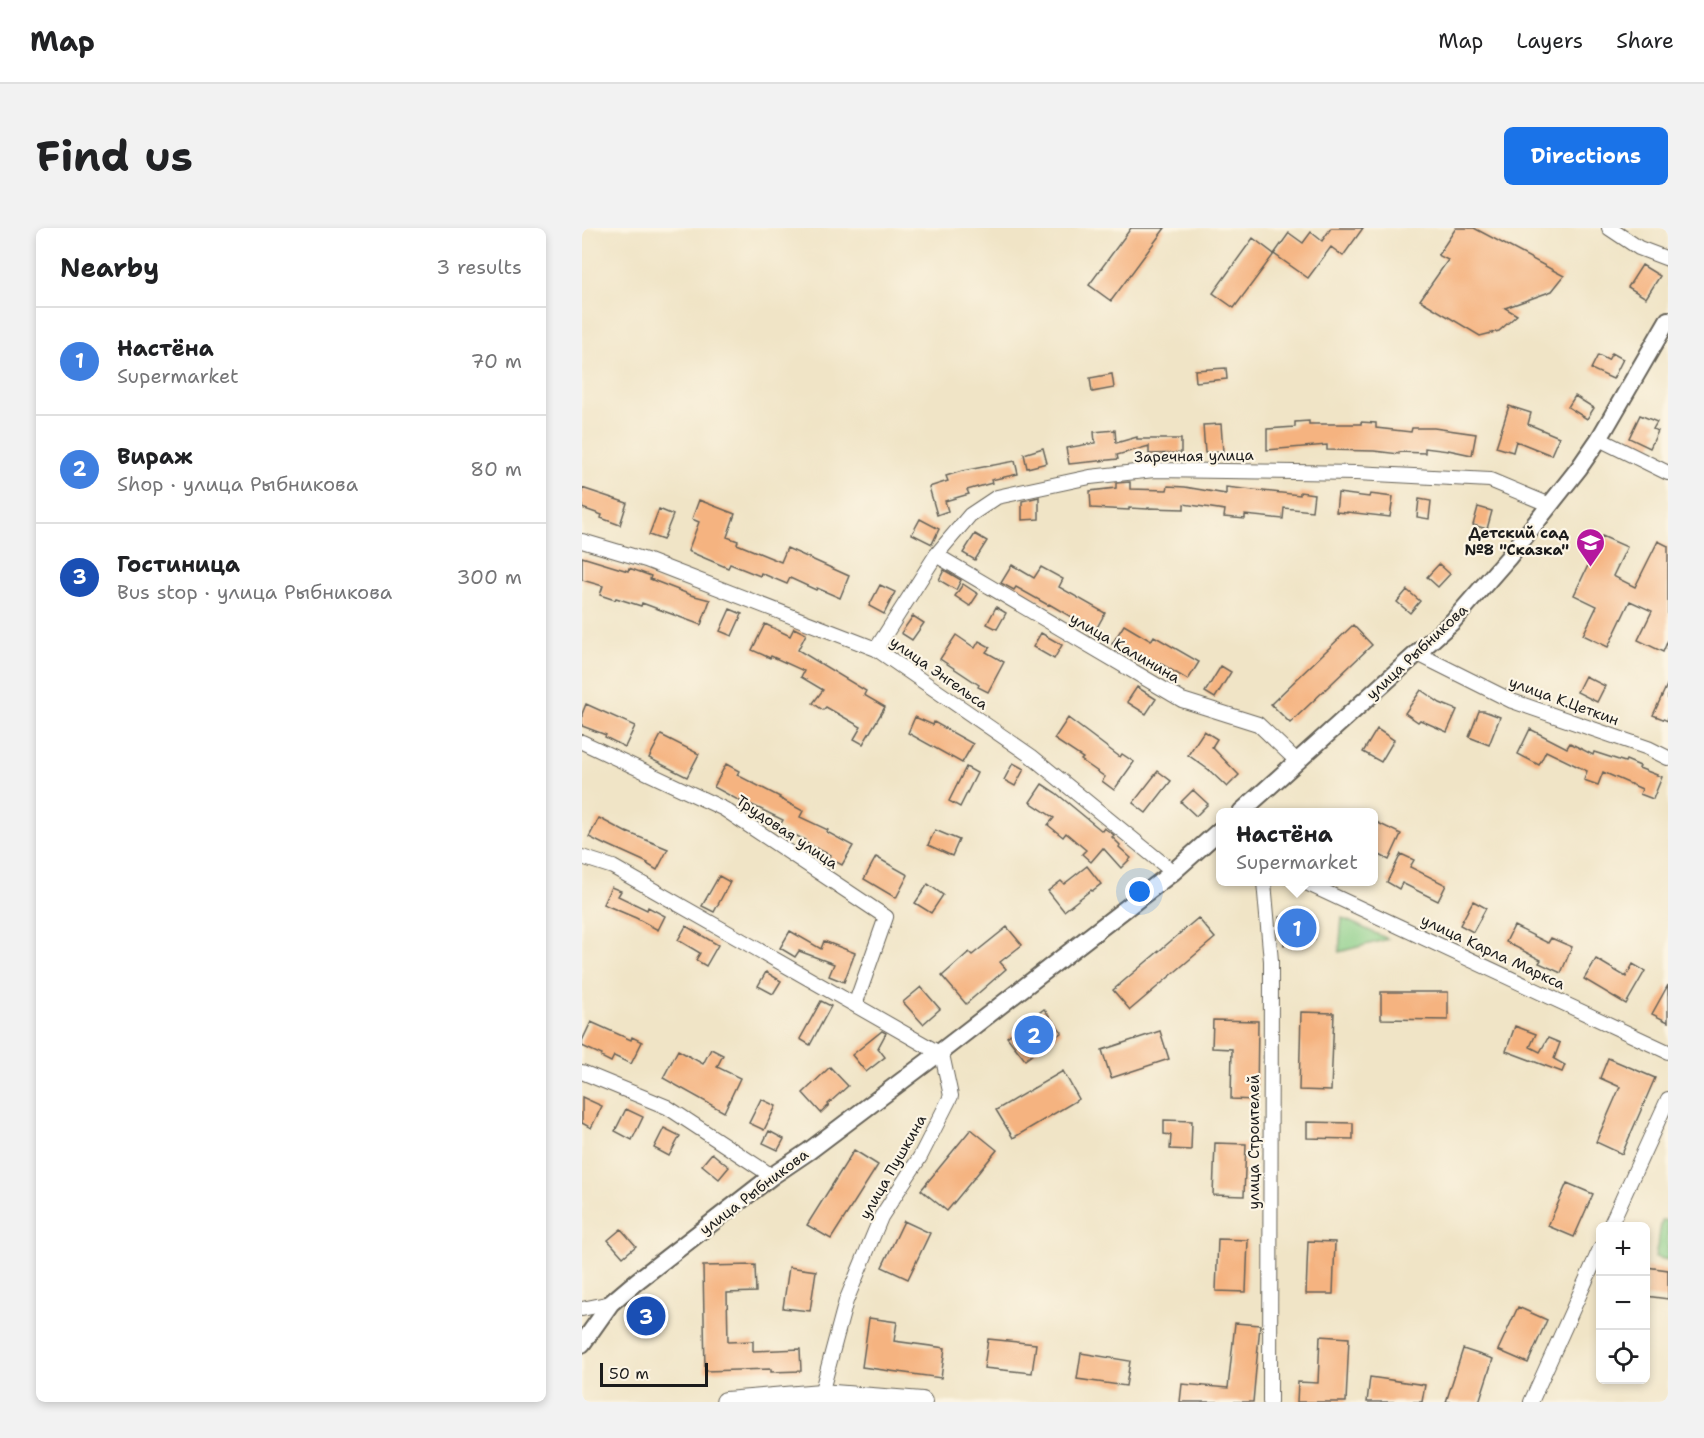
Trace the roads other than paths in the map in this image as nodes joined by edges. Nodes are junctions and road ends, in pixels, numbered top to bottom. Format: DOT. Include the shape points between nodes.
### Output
graph roads {
  1 [pos="1609,228"];
  2 [pos="1668,259"];
  3 [pos="1668,320"];
  4 [pos="1599,439"];
  5 [pos="1668,473"];
  6 [pos="1550,506"];
  7 [pos="582,541"];
  8 [pos="936,555"];
  9 [pos="876,649"];
  10 [pos="1418,654"];
  11 [pos="582,742"];
  12 [pos="1668,758"];
  13 [pos="1298,762"];
  14 [pos="1247,808"];
  15 [pos="1216,834"];
  16 [pos="582,857"];
  17 [pos="1173,872"];
  18 [pos="1264,886"];
  19 [pos="1313,886"];
  20 [pos="855,1005"];
  21 [pos="1668,1052"];
  22 [pos="939,1053"];
  23 [pos="582,1072"];
  24 [pos="1668,1099"];
  25 [pos="772,1176"];
  26 [pos="1612,1222"];
  27 [pos="1596,1257"];
  28 [pos="611,1303"];
  29 [pos="582,1309"];
  30 [pos="582,1344"];
  31 [pos="821,1398"];
  32 [pos="726,1402"];
  33 [pos="922,1402"];
  34 [pos="1270,1402"];
  35 [pos="1531,1402"];
  1 -- 2 [label="street" via="1639,248"];
  3 -- 4 [label="street, улица Рыбникова"];
  4 -- 5 [label="street"];
  4 -- 6 [label="street, улица Рыбникова"];
  6 -- 8 [label="street, Заречная улица" via="1490,480 1356,473 1154,470 1090,477 997,496 970,515"];
  6 -- 10 [label="street, улица Рыбникова" via="1453,621"];
  7 -- 9 [label="street, улица Энгельса" via="646,560"];
  8 -- 9 [label="street, Заречная улица"];
  8 -- 13 [label="street, улица Калинина" via="1182,700 1258,724"];
  9 -- 17 [label="street, улица Энгельса" via="1031,756"];
  10 -- 12 [label="street, улица К.Цеткин" via="1512,701"];
  10 -- 13 [label="street, улица Рыбникова"];
  11 -- 20 [label="street, Трудовая улица" via="724,809 886,917"];
  13 -- 14 [label="street, улица Рыбникова"];
  15 -- 17 [label="street, улица Рыбникова"];
  16 -- 20 [label="street" via="613,867"];
  17 -- 22 [label="street, улица Рыбникова"];
  18 -- 34 [label="street, улица Строителей" via="1271,961"];
  19 -- 21 [label="street, улица Карла Маркса"];
  20 -- 22 [label="street"];
  22 -- 25 [label="street, улица Рыбникова"];
  22 -- 31 [label="street, улица Пушкина" via="951,1096 920,1157 881,1217 846,1302"];
  23 -- 25 [label="street" via="667,1107"];
  24 -- 26 [label="street"];
  25 -- 28 [label="street, улица Рыбникова"];
  27 -- 35 [label="street"];
  28 -- 29 [label="street"];
  28 -- 30 [label="street, улица Рыбникова"];
  31 -- 32 [label="main road"];
  31 -- 33 [label="main road"];
}
